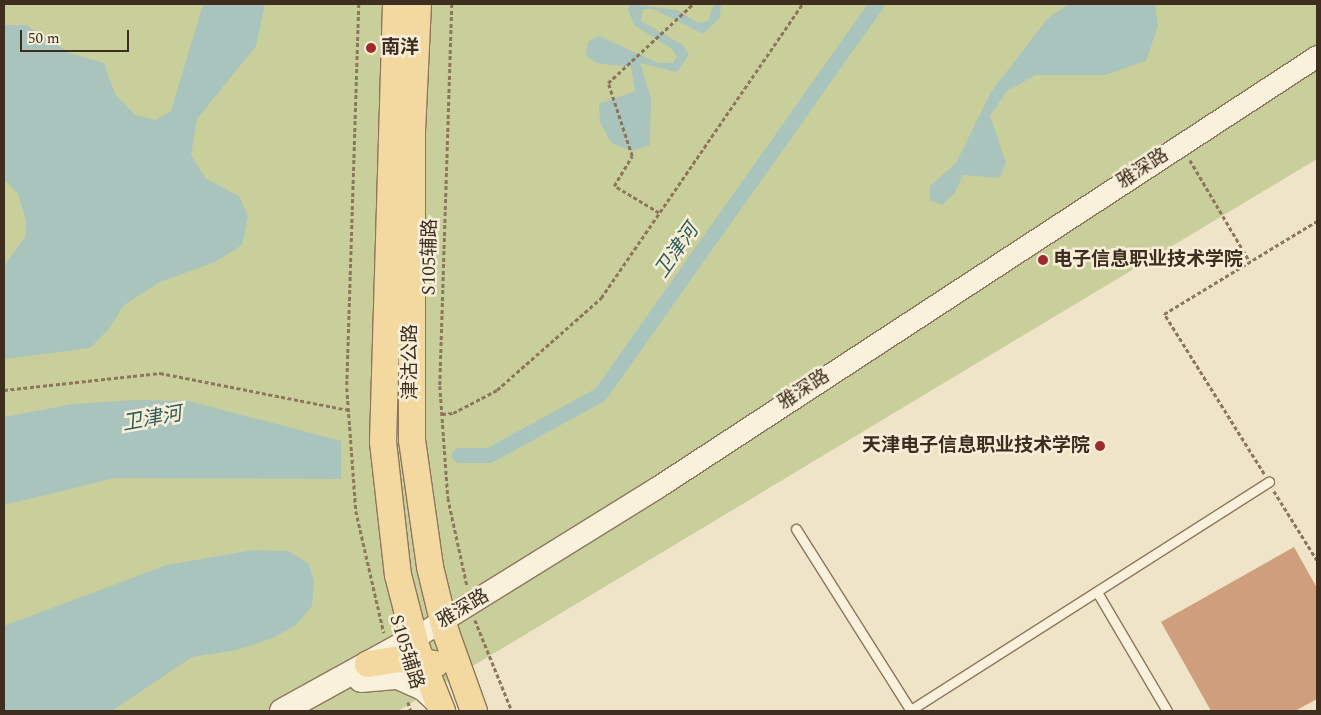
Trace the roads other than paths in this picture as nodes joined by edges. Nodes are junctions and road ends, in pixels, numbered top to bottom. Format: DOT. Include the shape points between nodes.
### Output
graph roads {
  1 [pos="396,4"];
  2 [pos="418,4"];
  3 [pos="1317,56"];
  4 [pos="1317,68"];
  5 [pos="1269,482"];
  6 [pos="796,529"];
  7 [pos="1097,592"];
  8 [pos="473,610"];
  9 [pos="444,627"];
  10 [pos="396,660"];
  11 [pos="470,702"];
  12 [pos="440,707"];
  13 [pos="282,711"];
  14 [pos="304,711"];
  15 [pos="910,711"];
  16 [pos="1167,711"];
  1 -- 10 [label="main road, 津沽公路" via="384,442 398,575"];
  2 -- 9 [label="main road, 津沽公路" via="412,131 412,440 417,498"];
  3 -- 8 [label="street, 雅深路"];
  4 -- 8 [label="street, 雅深路"];
  5 -- 7 [label="lane"];
  6 -- 15 [label="lane"];
  7 -- 15 [label="lane"];
  7 -- 16 [label="lane"];
  8 -- 9 [label="street, 雅深路"];
  9 -- 10 [label="street, 雅深路"];
  9 -- 11 [label="main road, 津沽公路"];
  10 -- 11 [label="main road" via="441,667"];
  10 -- 12 [label="main road, 津沽公路"];
  10 -- 13 [label="main road, 雅深路"];
  10 -- 14 [label="main road, 雅深路"];
}
